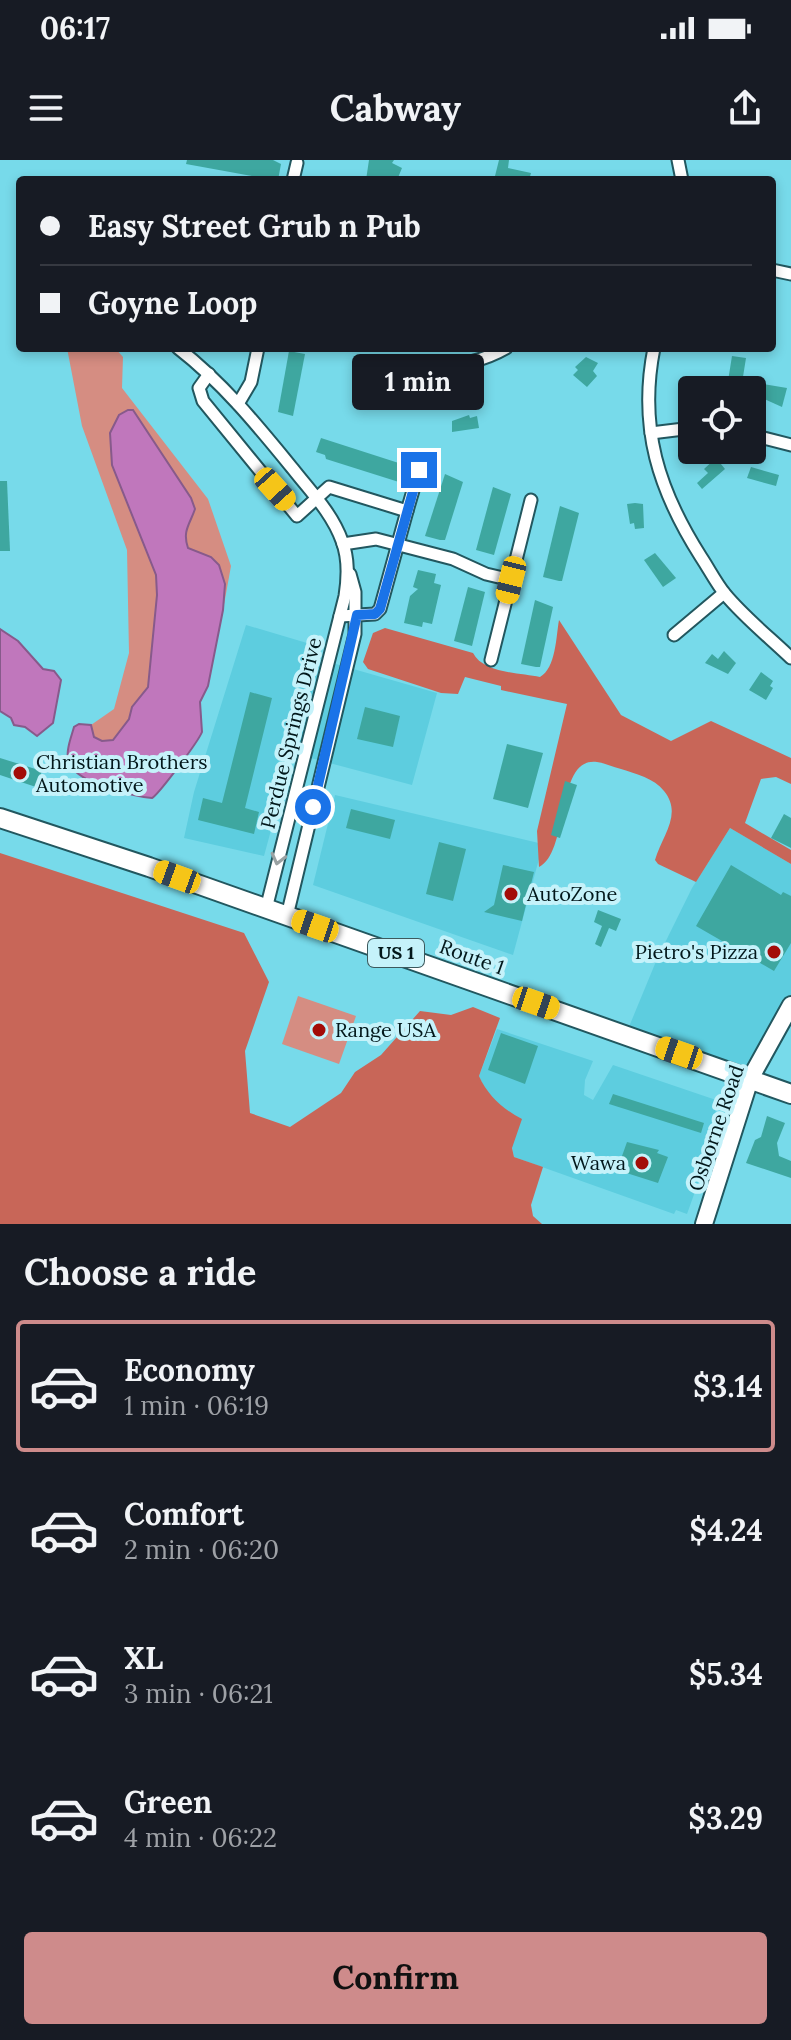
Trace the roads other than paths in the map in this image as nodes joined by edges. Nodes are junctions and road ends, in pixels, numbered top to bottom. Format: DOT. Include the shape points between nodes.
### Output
graph roads {
  1 [pos="297,163"];
  2 [pos="294,176"];
  3 [pos="183,352"];
  4 [pos="257,352"];
  5 [pos="495,352"];
  6 [pos="653,352"];
  7 [pos="416,365"];
  8 [pos="209,374"];
  9 [pos="238,404"];
  10 [pos="678,430"];
  11 [pos="651,433"];
  12 [pos="766,439"];
  13 [pos="791,445"];
  14 [pos="419,470"];
  15 [pos="316,497"];
  16 [pos="531,500"];
  17 [pos="407,511"];
  18 [pos="343,544"];
  19 [pos="397,545"];
  20 [pos="347,566"];
  21 [pos="511,580"];
  22 [pos="724,593"];
  23 [pos="357,615"];
  24 [pos="340,616"];
  25 [pos="674,635"];
  26 [pos="791,658"];
  27 [pos="491,660"];
  28 [pos="0,818"];
  29 [pos="266,909"];
  30 [pos="287,916"];
  31 [pos="791,1005"];
  32 [pos="750,1079"];
  33 [pos="791,1094"];
  34 [pos="704,1224"];
  1 -- 2 [label="street"];
  3 -- 8 [label="street, Perdue Springs Drive"];
  4 -- 9 [label="street" via="251,382"];
  5 -- 7 [label="street" via="448,367"];
  6 -- 11 [label="street"];
  8 -- 9 [label="street, Perdue Springs Drive"];
  8 -- 15 [label="street" via="199,388 203,401 297,516"];
  9 -- 15 [label="street, Perdue Springs Drive"];
  10 -- 11 [label="street"];
  11 -- 22 [label="street" via="657,470 675,517"];
  12 -- 13 [label="street"];
  14 -- 17 [label="street"];
  15 -- 17 [label="street" via="329,487"];
  15 -- 18 [label="street, Perdue Springs Drive"];
  16 -- 21 [label="street"];
  17 -- 19 [label="street"];
  18 -- 19 [label="street" via="369,539"];
  18 -- 20 [label="street, Perdue Springs Drive"];
  19 -- 21 [label="street"];
  19 -- 23 [label="street" via="380,609"];
  20 -- 23 [label="street, Perdue Springs Drive"];
  20 -- 24 [label="street, Perdue Springs Drive"];
  21 -- 27 [label="street"];
  22 -- 25 [label="street"];
  22 -- 26 [label="street"];
  23 -- 24 [label="street"];
  23 -- 30 [label="street, Perdue Springs Drive"];
  24 -- 29 [label="street, Perdue Springs Drive, one-way"];
  28 -- 29 [label="main road, Route 1 / US 1"];
  29 -- 30 [label="main road, Route 1 / US 1"];
  30 -- 32 [label="main road, Route 1 / US 1"];
  31 -- 32 [label="street, Osborne Road"];
  32 -- 33 [label="main road, Route 1 / US 1"];
  32 -- 34 [label="street, Osborne Road"];
}
